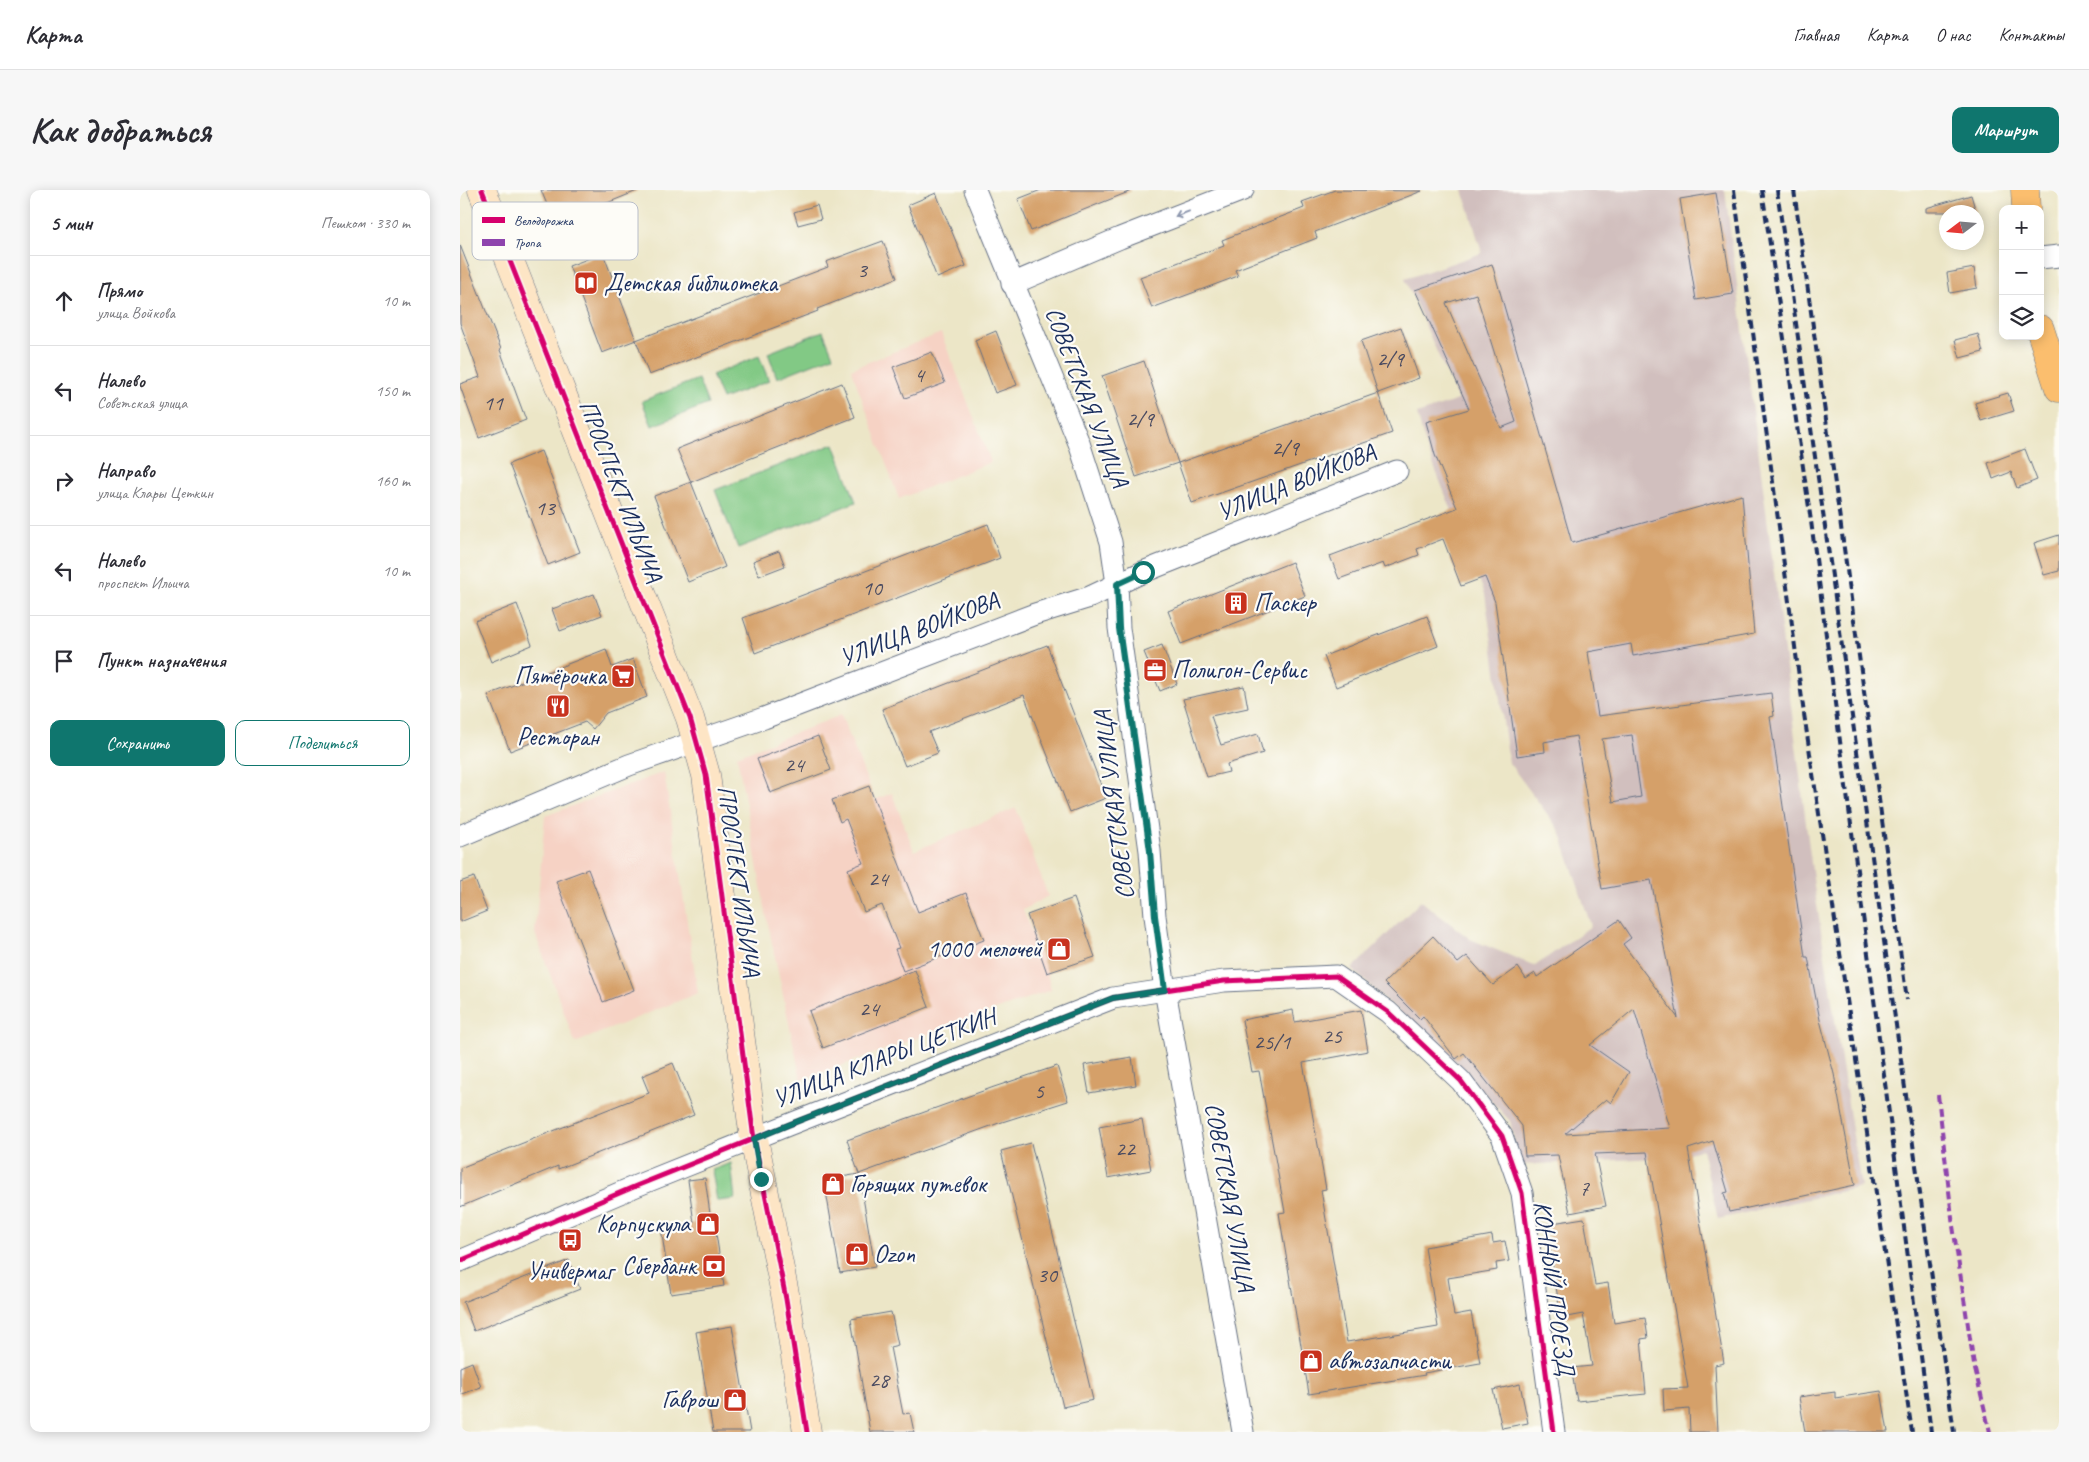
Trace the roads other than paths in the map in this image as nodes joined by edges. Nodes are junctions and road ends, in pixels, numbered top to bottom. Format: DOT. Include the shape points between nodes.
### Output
graph roads {
  1 [pos="482,190"];
  2 [pos="975,190"];
  3 [pos="1243,190"];
  4 [pos="2025,190"];
  5 [pos="487,202"];
  6 [pos="2026,205"];
  7 [pos="2059,256"];
  8 [pos="2044,258"];
  9 [pos="510,260"];
  10 [pos="1012,284"];
  11 [pos="2044,340"];
  12 [pos="2059,388"];
  13 [pos="1397,471"];
  14 [pos="1117,584"];
  15 [pos="696,740"];
  16 [pos="460,836"];
  17 [pos="1165,990"];
  18 [pos="754,1139"];
  19 [pos="460,1261"];
  20 [pos="807,1432"];
  21 [pos="1243,1432"];
  22 [pos="1554,1432"];
  1 -- 5 [label="street, ПРОСПЕКТ ИЛЬИЧА"];
  2 -- 10 [label="street, СОВЕТСКАЯ УЛИЦА"];
  3 -- 10 [label="street, one-way"];
  4 -- 6 [label="main road"];
  7 -- 8 [label="street"];
  9 -- 15 [label="street, ПРОСПЕКТ ИЛЬИЧА"];
  10 -- 14 [label="street, СОВЕТСКАЯ УЛИЦА" via="1079,443 1111,542"];
  11 -- 12 [label="main road"];
  13 -- 14 [label="street, УЛИЦА ВОЙКОВА"];
  14 -- 15 [label="street, УЛИЦА ВОЙКОВА" via="1090,597 1035,614 764,718"];
  14 -- 17 [label="street, СОВЕТСКАЯ УЛИЦА" via="1119,628 1150,851"];
  15 -- 16 [label="street, УЛИЦА ВОЙКОВА" via="629,764"];
  15 -- 18 [label="street, ПРОСПЕКТ ИЛЬИЧА" via="706,775"];
  17 -- 18 [label="street, УЛИЦА КЛАРЫ ЦЕТКИН" via="1113,998"];
  17 -- 21 [label="street, СОВЕТСКАЯ УЛИЦА"];
  17 -- 22 [label="street, КОННЫЙ ПРОЕЗД" via="1224,981 1336,976 1388,1012 1461,1081 1502,1136 1522,1193"];
  18 -- 19 [label="street, УЛИЦА КЛАРЫ ЦЕТКИН"];
  18 -- 20 [label="street, ПРОСПЕКТ ИЛЬИЧА" via="786,1300"];
}
